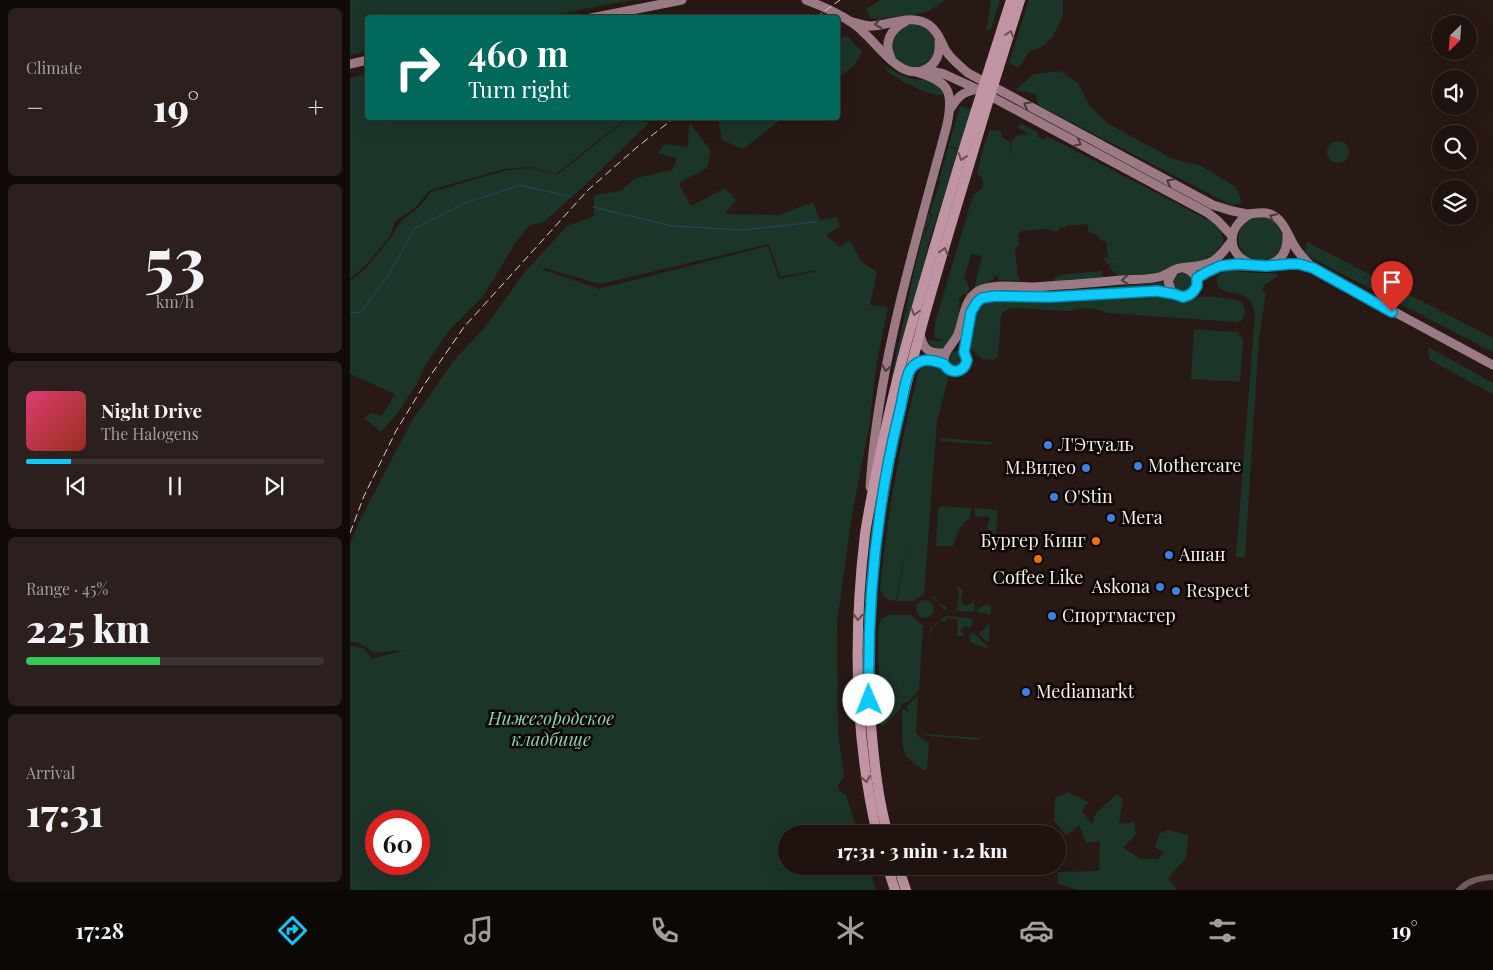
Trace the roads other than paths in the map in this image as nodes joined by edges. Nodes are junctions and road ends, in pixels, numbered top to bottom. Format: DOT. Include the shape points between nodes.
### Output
graph roads {
  1 [pos="682,0"];
  2 [pos="806,0"];
  3 [pos="1011,0"];
  4 [pos="1020,0"];
  5 [pos="606,15"];
  6 [pos="838,15"];
  7 [pos="840,16"];
  8 [pos="908,20"];
  9 [pos="850,21"];
  10 [pos="939,39"];
  11 [pos="365,61"];
  12 [pos="893,62"];
  13 [pos="350,64"];
  14 [pos="995,67"];
  15 [pos="920,71"];
  16 [pos="977,89"];
  17 [pos="950,108"];
  18 [pos="980,113"];
  19 [pos="1250,214"];
  20 [pos="1288,234"];
  21 [pos="1232,239"];
  22 [pos="1256,266"];
  23 [pos="1266,266"];
  24 [pos="1184,268"];
  25 [pos="1313,268"];
  26 [pos="1173,272"];
  27 [pos="1197,278"];
  28 [pos="1174,294"];
  29 [pos="920,332"];
  30 [pos="947,351"];
  31 [pos="964,352"];
  32 [pos="944,364"];
  33 [pos="1493,365"];
  34 [pos="910,371"];
  35 [pos="867,520"];
  36 [pos="875,825"];
  37 [pos="886,825"];
  38 [pos="890,875"];
  39 [pos="901,875"];
  40 [pos="1493,876"];
  41 [pos="895,890"];
  42 [pos="906,890"];
  43 [pos="1459,890"];
  1 -- 5 [label="main road"];
  2 -- 6 [label="main road"];
  3 -- 14 [label="main road"];
  14 -- 4 [label="main road, one-way"];
  7 -- 9 [label="main road"];
  8 -- 9 [label="main road, one-way" via="874,26"];
  8 -- 10 [label="main road" via="929,24"];
  8 -- 12 [label="main road" via="892,31 888,41"];
  9 -- 12 [label="main road"];
  10 -- 15 [label="main road" via="936,60"];
  19 -- 10 [label="main road, one-way" via="1213,205 968,73 955,62"];
  11 -- 13 [label="main road"];
  12 -- 15 [label="main road" via="907,71"];
  14 -- 18 [label="main road, bridge"];
  15 -- 16 [label="main road" via="944,74"];
  15 -- 17 [label="main road" via="940,81 946,88"];
  16 -- 17 [label="main road" via="963,93"];
  16 -- 21 [label="main road, one-way" via="1208,213"];
  17 -- 35 [label="main road, one-way" via="900,303 880,403"];
  29 -- 18 [label="main road, one-way"];
  18 -- 35 [label="main road, one-way" via="928,268 899,368"];
  20 -- 19 [label="main road, one-way" via="1279,219 1270,214"];
  19 -- 21 [label="main road" via="1236,225"];
  20 -- 23 [label="main road" via="1288,244 1281,258"];
  20 -- 25 [label="main road" via="1301,257"];
  21 -- 22 [label="main road" via="1235,253"];
  21 -- 24 [label="main road" via="1214,261"];
  22 -- 23 [label="main road"];
  22 -- 27 [label="main road" via="1220,266"];
  23 -- 25 [label="main road" via="1290,264"];
  24 -- 26 [label="main road"];
  24 -- 27 [label="main road" via="1190,269"];
  25 -- 33 [label="main road"];
  26 -- 28 [label="main road" via="1168,281"];
  26 -- 30 [label="main road, one-way" via="1160,277 1108,282 987,287 970,299 956,339"];
  27 -- 28 [label="main road" via="1197,286 1189,295"];
  28 -- 31 [label="main road" via="1157,291 982,298 971,312"];
  29 -- 30 [label="main road" via="922,343 930,352"];
  29 -- 34 [label="main road"];
  30 -- 31 [label="main road" via="955,347"];
  30 -- 32 [label="main road"];
  31 -- 32 [label="main road" via="967,360 964,368 951,371"];
  32 -- 34 [label="main road" via="922,360"];
  34 -- 37 [label="main road" via="883,492 869,629 872,744"];
  35 -- 36 [label="main road, one-way" via="858,629 858,700 866,782"];
  38 -- 41 [label="main road"];
  39 -- 42 [label="main road"];
  40 -- 43 [label="street" via="1475,879"];
}
